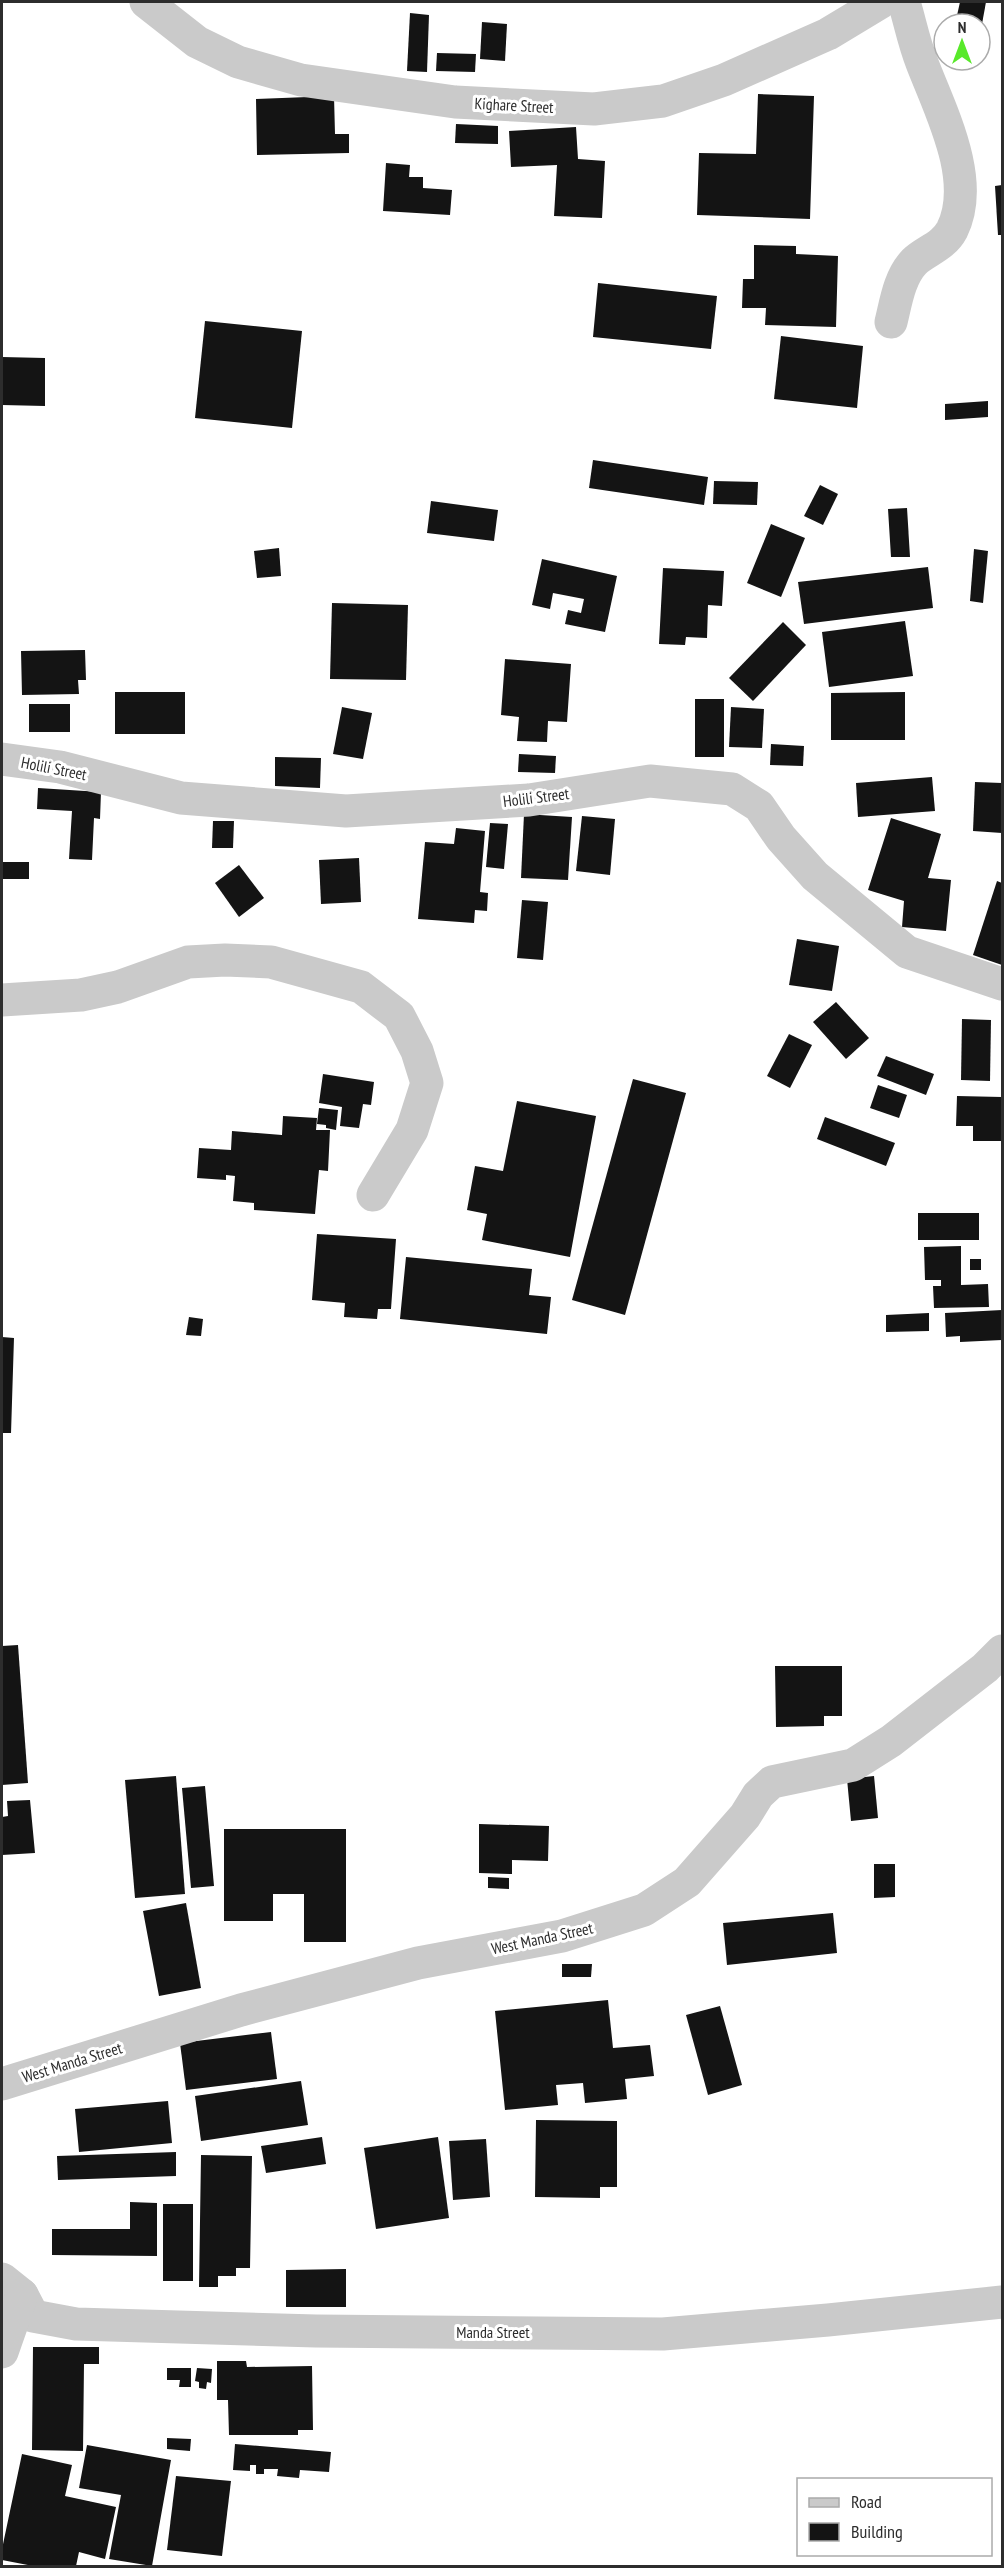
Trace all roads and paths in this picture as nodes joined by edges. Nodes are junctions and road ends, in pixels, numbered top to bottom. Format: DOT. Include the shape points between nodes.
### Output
graph roads {
  1 [pos="146,2"];
  2 [pos="881,2"];
  3 [pos="904,2"];
  4 [pos="891,322"];
  5 [pos="2,759"];
  6 [pos="1002,984"];
  7 [pos="2,1000"];
  8 [pos="373,1195"];
  9 [pos="1002,1651"];
  10 [pos="2,2084"];
  11 [pos="12,2287"];
  12 [pos="1002,2302"];
  13 [pos="2,2352"];
  1 -- 2 [label="street, Kighare Street" via="197,42 238,62 301,80 455,102 594,109 663,100 724,80 828,34"];
  3 -- 4 [label="street" via="921,61 946,122 960,176 952,231 935,250 914,262 899,288"];
  5 -- 6 [label="street, Holili Street" via="60,767 181,798 346,811 529,800 650,781 732,789 759,806 814,876 908,952"];
  7 -- 8 [label="street" via="81,995 118,987 188,962 225,960 271,962 361,987 399,1016 427,1083 412,1130"];
  9 -- 10 [label="street, West Manda Street" via="891,1741 853,1765 772,1782 687,1882 644,1910 562,1936 418,1963 241,2010"];
  11 -- 12 [label="street, Manda Street" via="33,2316 76,2324 316,2331 663,2334"];
  11 -- 13 [label="street"];
}
